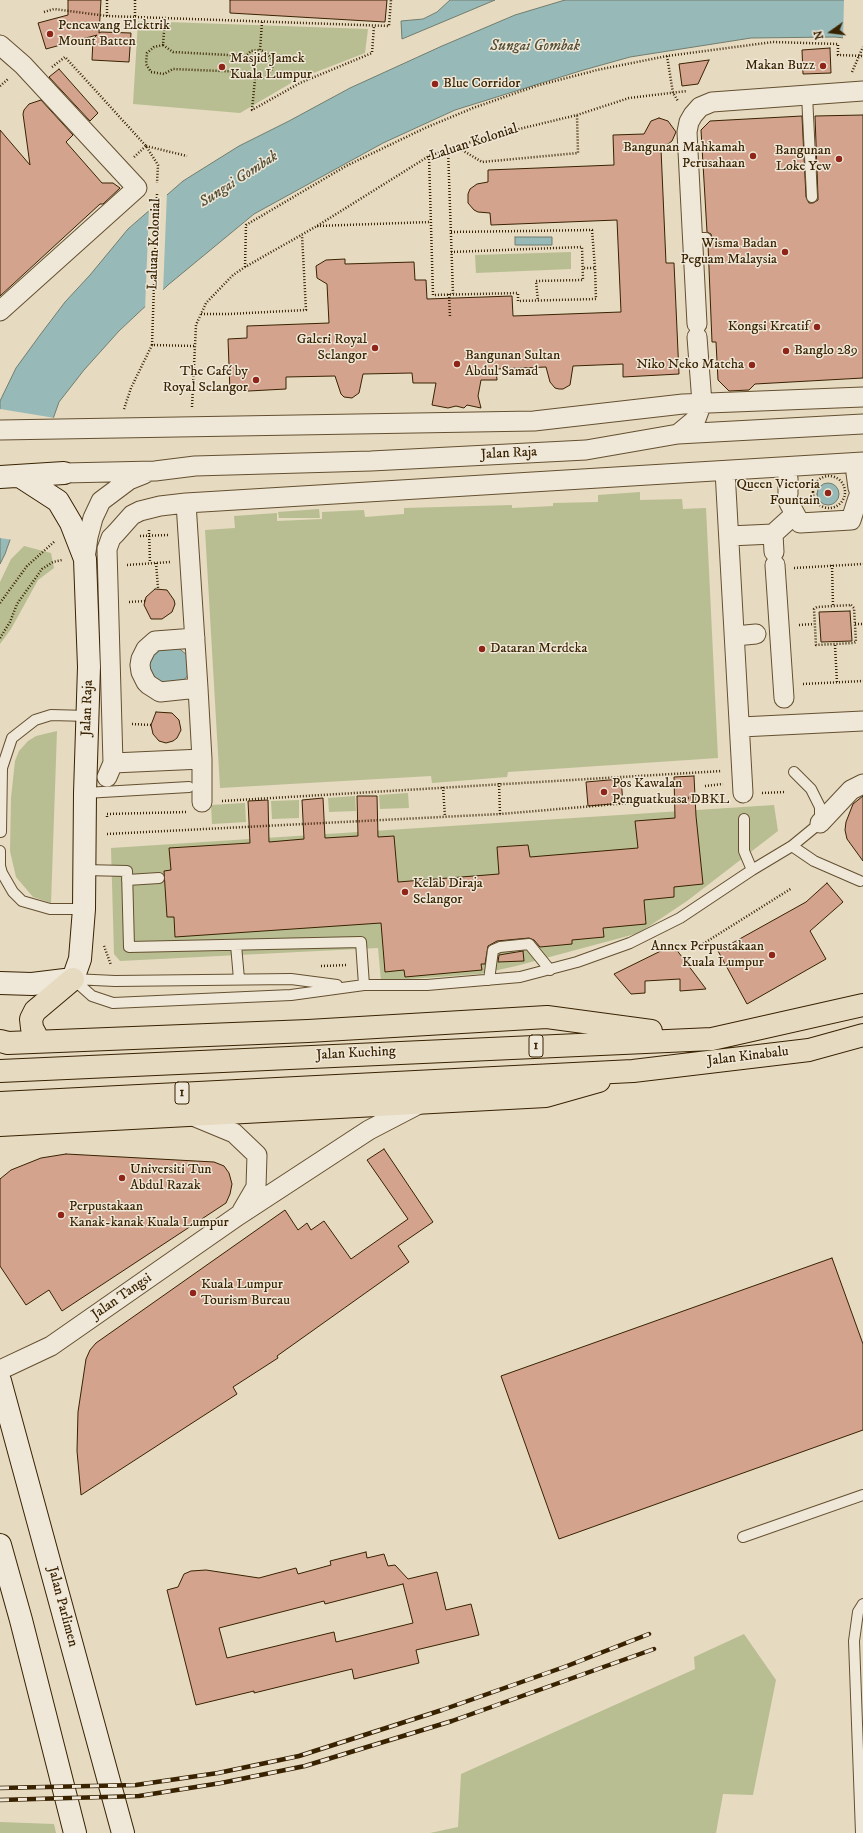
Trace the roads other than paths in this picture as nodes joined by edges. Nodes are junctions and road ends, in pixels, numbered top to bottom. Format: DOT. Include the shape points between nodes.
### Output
graph roads {
  1 [pos="0,45"];
  2 [pos="863,91"];
  3 [pos="807,95"];
  4 [pos="812,196"];
  5 [pos="0,311"];
  6 [pos="863,397"];
  7 [pos="702,403"];
  8 [pos="863,424"];
  9 [pos="0,430"];
  10 [pos="678,434"];
  11 [pos="155,471"];
  12 [pos="725,471"];
  13 [pos="64,473"];
  14 [pos="858,476"];
  15 [pos="10,477"];
  16 [pos="789,488"];
  17 [pos="186,503"];
  18 [pos="857,525"];
  19 [pos="729,536"];
  20 [pos="774,555"];
  21 [pos="85,559"];
  22 [pos="775,631"];
  23 [pos="735,636"];
  24 [pos="195,638"];
  25 [pos="108,666"];
  26 [pos="198,688"];
  27 [pos="784,704"];
  28 [pos="88,716"];
  29 [pos="863,721"];
  30 [pos="741,727"];
  31 [pos="202,759"];
  32 [pos="794,772"];
  33 [pos="863,784"];
  34 [pos="189,787"];
  35 [pos="85,793"];
  36 [pos="744,794"];
  37 [pos="202,802"];
  38 [pos="744,819"];
  39 [pos="820,823"];
  40 [pos="1,832"];
  41 [pos="792,846"];
  42 [pos="0,851"];
  43 [pos="84,870"];
  44 [pos="752,870"];
  45 [pos="159,878"];
  46 [pos="127,880"];
  47 [pos="860,881"];
  48 [pos="84,909"];
  49 [pos="236,945"];
  50 [pos="550,970"];
  51 [pos="73,979"];
  52 [pos="239,979"];
  53 [pos="489,980"];
  54 [pos="0,983"];
  55 [pos="364,985"];
  56 [pos="348,987"];
  57 [pos="863,1005"];
  58 [pos="863,1035"];
  59 [pos="712,1039"];
  60 [pos="0,1041"];
  61 [pos="39,1041"];
  62 [pos="0,1071"];
  63 [pos="633,1071"];
  64 [pos="0,1103"];
  65 [pos="419,1104"];
  66 [pos="193,1116"];
  67 [pos="0,1125"];
  68 [pos="239,1215"];
  69 [pos="0,1370"];
  70 [pos="0,1381"];
  71 [pos="863,1495"];
  72 [pos="743,1537"];
  73 [pos="0,1545"];
  74 [pos="863,1604"];
  75 [pos="75,1833"];
  76 [pos="123,1833"];
  77 [pos="861,1833"];
  1 -- 5 [label="street" via="23,65 137,188"];
  2 -- 3 [label="street"];
  3 -- 4 [label="lane"];
  3 -- 7 [label="street" via="712,102 700,107 688,122 687,132 700,238 701,289 697,330"];
  6 -- 7 [label="street"];
  7 -- 9 [label="street" via="534,421"];
  7 -- 10 [label="street" via="696,419"];
  8 -- 10 [label="street, Jalan Raja"];
  10 -- 11 [label="street, Jalan Raja" via="586,450 371,461 195,466"];
  11 -- 13 [label="street, Jalan Raja"];
  11 -- 21 [label="street, Jalan Raja" via="129,480 102,501 92,524"];
  12 -- 16 [label="street"];
  12 -- 17 [label="street"];
  12 -- 19 [label="street"];
  13 -- 15 [label="street"];
  14 -- 16 [label="street"];
  14 -- 18 [label="street"];
  15 -- 21 [label="street" via="58,501 71,524"];
  16 -- 18 [label="street" via="800,523"];
  16 -- 20 [label="street"];
  17 -- 24 [label="street"];
  17 -- 25 [label="street" via="160,506 132,516 111,538 107,549"];
  19 -- 20 [label="street"];
  19 -- 23 [label="street"];
  20 -- 22 [label="street"];
  21 -- 25 [label="street, Jalan Raja"];
  22 -- 23 [label="street"];
  22 -- 27 [label="street"];
  23 -- 30 [label="street"];
  24 -- 26 [label="street"];
  24 -- 26 [label="street" via="155,641 146,649 140,665 146,682 160,692"];
  25 -- 28 [label="street, Jalan Raja"];
  25 -- 31 [label="street" via="110,770"];
  26 -- 31 [label="street"];
  27 -- 29 [label="street"];
  27 -- 30 [label="street"];
  28 -- 35 [label="street, Jalan Raja"];
  28 -- 40 [label="lane" via="51,715 35,720 12,738 2,768"];
  30 -- 36 [label="street"];
  31 -- 37 [label="street"];
  32 -- 39 [label="lane" via="811,789 820,807"];
  33 -- 39 [label="street" via="851,790"];
  34 -- 35 [label="lane"];
  35 -- 43 [label="street, Jalan Raja"];
  38 -- 44 [label="lane" via="744,850"];
  39 -- 41 [label="lane"];
  41 -- 44 [label="lane"];
  41 -- 47 [label="lane" via="814,861"];
  42 -- 48 [label="lane" via="2,873 13,892 22,901 50,909"];
  43 -- 46 [label="lane" via="127,871"];
  43 -- 48 [label="street, Jalan Raja"];
  44 -- 50 [label="lane" via="680,918 655,931 604,953"];
  45 -- 46 [label="lane"];
  46 -- 49 [label="lane" via="129,947"];
  48 -- 51 [label="street, Jalan Raja" via="80,959"];
  49 -- 52 [label="lane"];
  49 -- 55 [label="lane" via="362,942"];
  50 -- 53 [label="lane" via="520,977"];
  50 -- 53 [label="lane" via="529,944 500,947 493,950"];
  51 -- 52 [label="lane"];
  51 -- 54 [label="street" via="32,984"];
  51 -- 56 [label="lane" via="92,996 113,1003 292,995"];
  51 -- 61 [label="highway" via="35,1011 31,1024"];
  52 -- 56 [label="lane" via="291,979"];
  53 -- 55 [label="lane" via="426,985"];
  55 -- 56 [label="lane"];
  57 -- 59 [label="highway, Jalan Kinabalu / 1"];
  58 -- 63 [label="highway, Jalan Kinabalu / 1" via="809,1050"];
  59 -- 61 [label="highway" via="547,1017 308,1031"];
  59 -- 62 [label="highway, Jalan Kuching / 1"];
  60 -- 61 [label="highway"];
  63 -- 64 [label="highway, 1"];
  63 -- 65 [label="highway" via="546,1096"];
  65 -- 66 [label="highway"];
  65 -- 68 [label="street, Jalan Tangsi" via="369,1130"];
  66 -- 67 [label="highway"];
  66 -- 68 [label="street, Jalan Tangsi" via="234,1133 257,1155 256,1188"];
  68 -- 69 [label="street, Jalan Tangsi" via="52,1346"];
  70 -- 76 [label="street, Jalan Parlimen"];
  71 -- 72 [label="lane"];
  73 -- 75 [label="street"];
  74 -- 77 [label="lane" via="858,1612 854,1641"];
}
